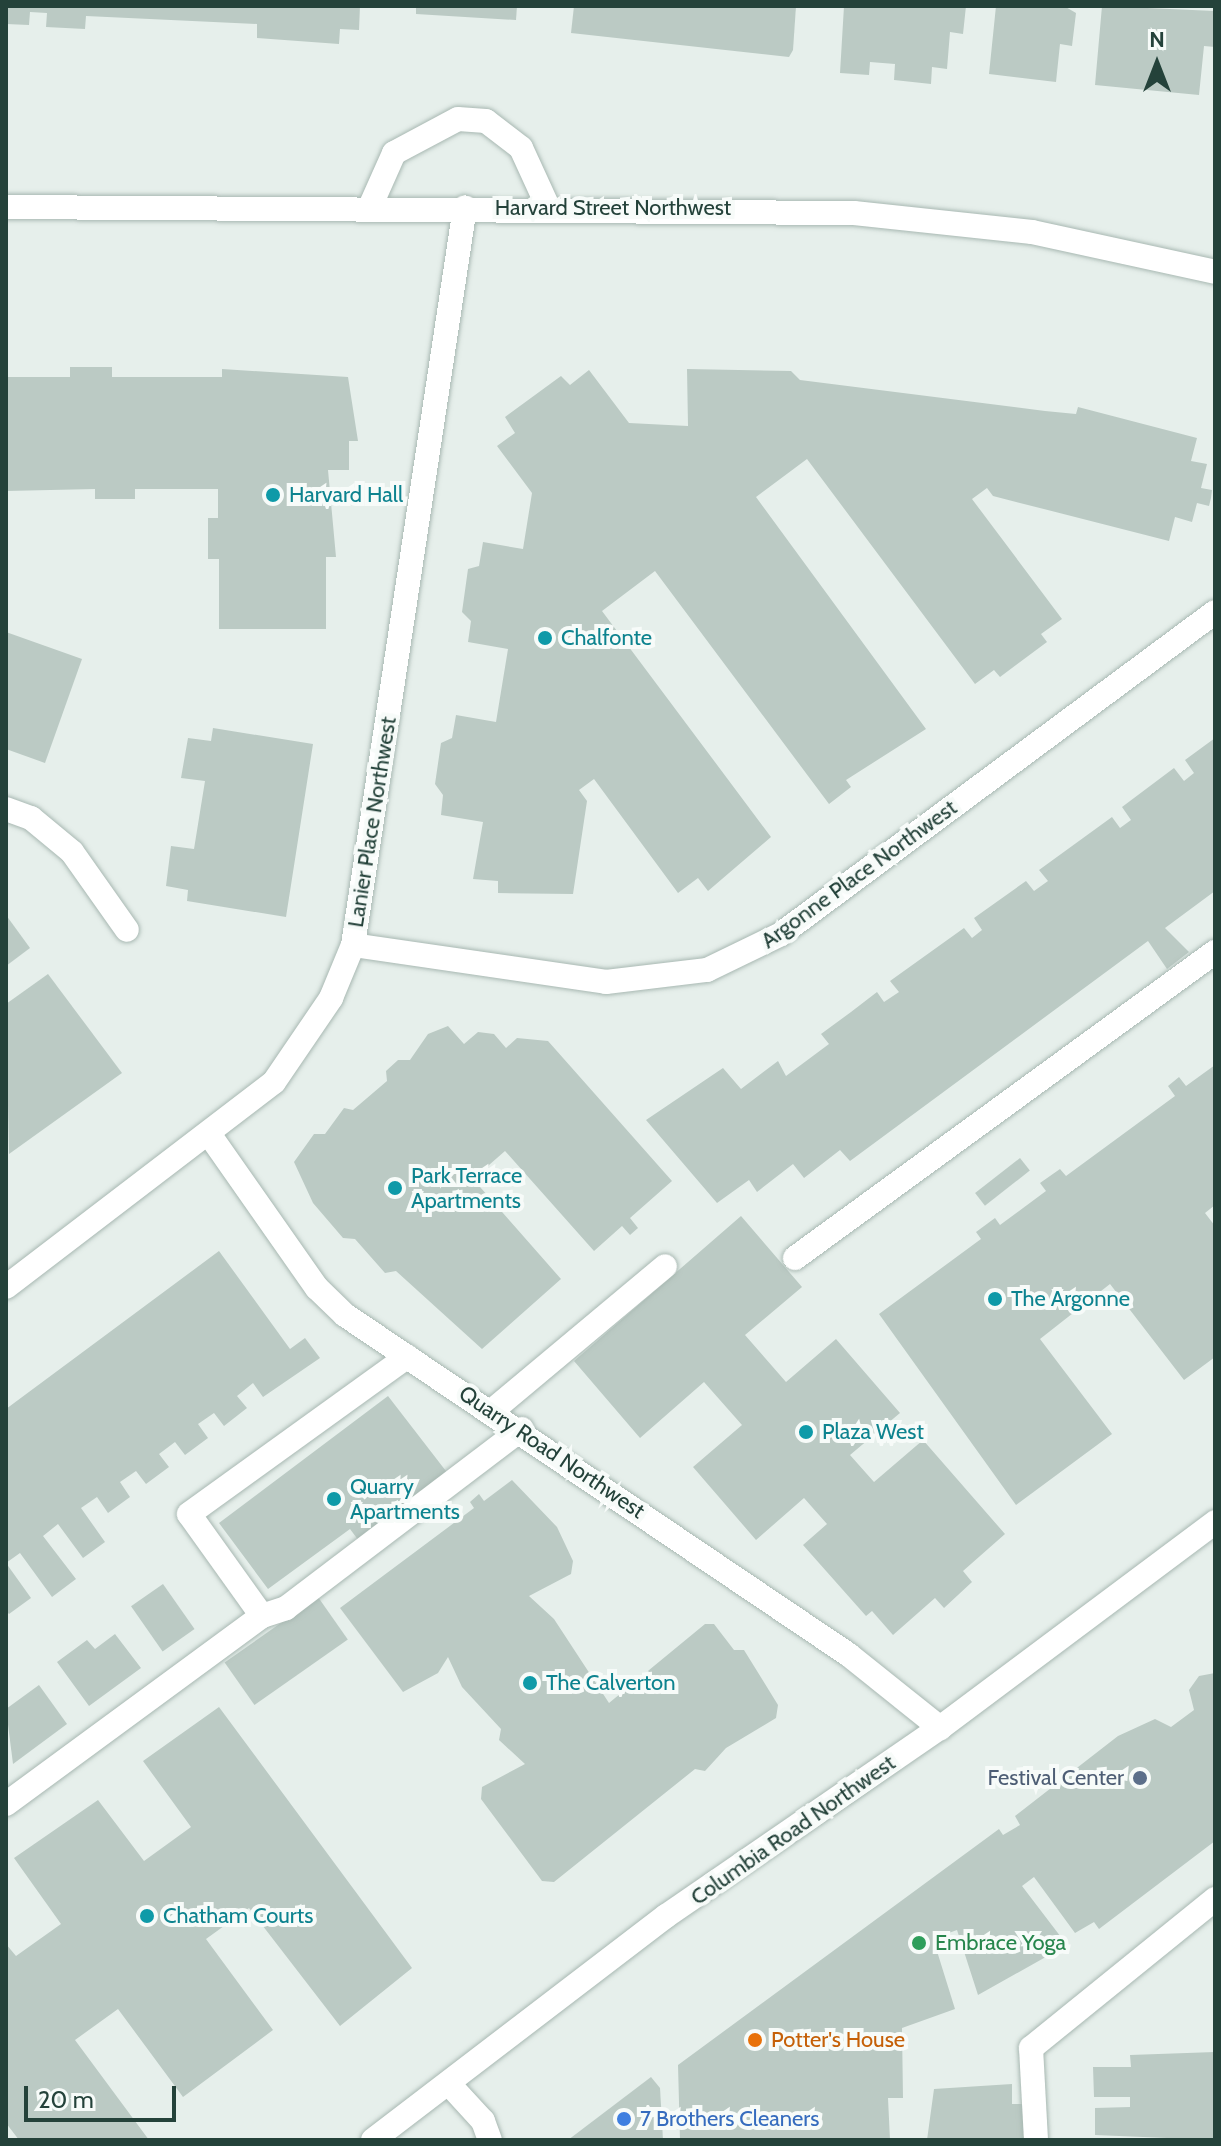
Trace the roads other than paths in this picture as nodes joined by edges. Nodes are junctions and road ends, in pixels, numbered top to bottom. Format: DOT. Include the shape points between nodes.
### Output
graph roads {
  1 [pos="6,207"];
  2 [pos="370,207"];
  3 [pos="465,207"];
  4 [pos="548,207"];
  5 [pos="1215,272"];
  6 [pos="1215,612"];
  7 [pos="6,809"];
  8 [pos="127,930"];
  9 [pos="353,945"];
  10 [pos="1215,952"];
  11 [pos="209,1134"];
  12 [pos="795,1258"];
  13 [pos="665,1266"];
  14 [pos="6,1287"];
  15 [pos="407,1357"];
  16 [pos="493,1410"];
  17 [pos="522,1429"];
  18 [pos="1215,1522"];
  19 [pos="262,1616"];
  20 [pos="940,1728"];
  21 [pos="6,1804"];
  22 [pos="1215,1899"];
  23 [pos="449,2084"];
  24 [pos="373,2140"];
  25 [pos="490,2140"];
  26 [pos="1036,2140"];
  1 -- 2 [label="street, Harvard Street Northwest"];
  2 -- 3 [label="street, Harvard Street Northwest"];
  2 -- 4 [label="street" via="394,153 458,119 486,121 521,148"];
  3 -- 4 [label="street, Harvard Street Northwest"];
  3 -- 9 [label="street, Lanier Place Northwest"];
  4 -- 5 [label="street, Harvard Street Northwest" via="854,213 1032,232"];
  6 -- 9 [label="street, Argonne Place Northwest" via="781,934 707,970 606,982"];
  7 -- 8 [label="street" via="31,818 72,852"];
  9 -- 11 [label="street, Lanier Place Northwest" via="290,1062"];
  10 -- 12 [label="street"];
  11 -- 14 [label="street, Lanier Place Northwest"];
  11 -- 15 [label="street, Quarry Road Northwest" via="317,1288"];
  13 -- 16 [label="street"];
  15 -- 16 [label="street, Quarry Road Northwest"];
  15 -- 19 [label="street" via="189,1514"];
  16 -- 17 [label="street, Quarry Road Northwest"];
  17 -- 19 [label="street" via="286,1608"];
  17 -- 20 [label="street, Quarry Road Northwest" via="873,1671"];
  18 -- 20 [label="street, Columbia Road Northwest"];
  19 -- 21 [label="street"];
  20 -- 23 [label="street, Columbia Road Northwest" via="666,1916"];
  22 -- 26 [label="street" via="1031,2048"];
  23 -- 24 [label="street, Columbia Road Northwest"];
  23 -- 25 [label="street" via="483,2121"];
}
